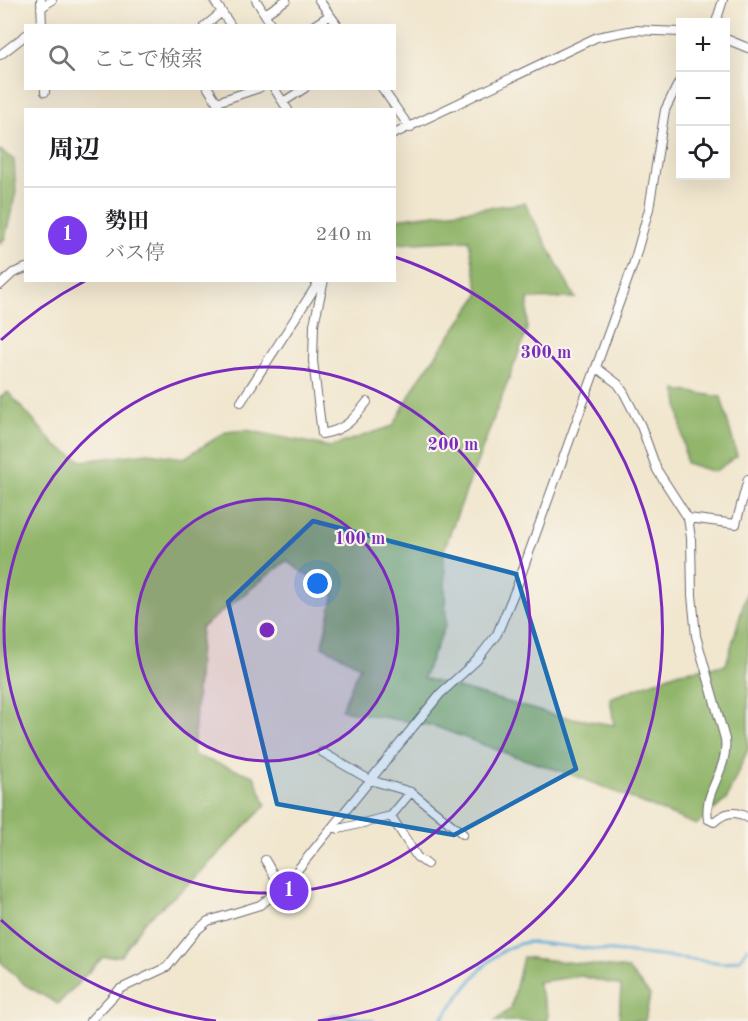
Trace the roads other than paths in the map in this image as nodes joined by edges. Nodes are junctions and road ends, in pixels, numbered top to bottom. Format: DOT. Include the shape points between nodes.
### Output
graph roads {
  1 [pos="52,0"];
  2 [pos="214,0"];
  3 [pos="256,0"];
  4 [pos="286,0"];
  5 [pos="319,0"];
  6 [pos="723,0"];
  7 [pos="41,4"];
  8 [pos="222,12"];
  9 [pos="265,14"];
  10 [pos="330,15"];
  11 [pos="717,18"];
  12 [pos="41,24"];
  13 [pos="207,24"];
  14 [pos="230,24"];
  15 [pos="272,24"];
  16 [pos="316,24"];
  17 [pos="337,24"];
  18 [pos="676,32"];
  19 [pos="24,37"];
  20 [pos="730,41"];
  21 [pos="748,48"];
  22 [pos="0,55"];
  23 [pos="676,89"];
  24 [pos="209,90"];
  25 [pos="255,90"];
  26 [pos="275,90"];
  27 [pos="303,90"];
  28 [pos="383,90"];
  29 [pos="219,106"];
  30 [pos="286,106"];
  31 [pos="396,108"];
  32 [pos="396,108"];
  33 [pos="410,128"];
  34 [pos="396,133"];
  35 [pos="24,269"];
  36 [pos="321,282"];
  37 [pos="322,282"];
  38 [pos="0,285"];
  39 [pos="597,368"];
  40 [pos="241,402"];
  41 [pos="367,402"];
  42 [pos="748,479"];
  43 [pos="688,518"];
  44 [pos="322,752"];
  45 [pos="370,780"];
  46 [pos="411,792"];
  47 [pos="391,816"];
  48 [pos="748,818"];
  49 [pos="333,827"];
  50 [pos="463,834"];
  51 [pos="265,860"];
  52 [pos="427,864"];
  53 [pos="282,889"];
  54 [pos="90,1021"];
  1 -- 7 [label="street"];
  2 -- 8 [label="street"];
  3 -- 9 [label="street"];
  4 -- 9 [label="street"];
  5 -- 10 [label="street"];
  6 -- 11 [label="street"];
  7 -- 12 [label="street"];
  8 -- 13 [label="street"];
  8 -- 14 [label="street"];
  9 -- 15 [label="street"];
  10 -- 16 [label="street"];
  10 -- 17 [label="street"];
  18 -- 33 [label="street" via="634,30 597,38"];
  19 -- 22 [label="street"];
  20 -- 21 [label="street"];
  23 -- 39 [label="street" via="665,110 648,209"];
  24 -- 29 [label="street"];
  25 -- 29 [label="street"];
  26 -- 30 [label="street"];
  27 -- 30 [label="street"];
  28 -- 31 [label="street"];
  32 -- 33 [label="street"];
  33 -- 34 [label="street"];
  35 -- 38 [label="street"];
  36 -- 40 [label="street"];
  37 -- 41 [label="street" via="314,324 313,361 322,434 349,425"];
  39 -- 43 [label="street" via="624,393 642,426 657,470"];
  39 -- 45 [label="street" via="497,634 489,647 440,694"];
  42 -- 43 [label="street" via="736,524"];
  43 -- 48 [label="street" via="696,636 727,755 708,802 708,819 714,822 732,812"];
  44 -- 45 [label="street"];
  45 -- 46 [label="street"];
  45 -- 49 [label="street"];
  46 -- 47 [label="street"];
  46 -- 50 [label="street"];
  47 -- 49 [label="street" via="339,829"];
  47 -- 52 [label="street" via="417,857"];
  49 -- 53 [label="street"];
  51 -- 53 [label="street"];
  53 -- 54 [label="street" via="260,904 208,921 167,967 120,989"];
}
